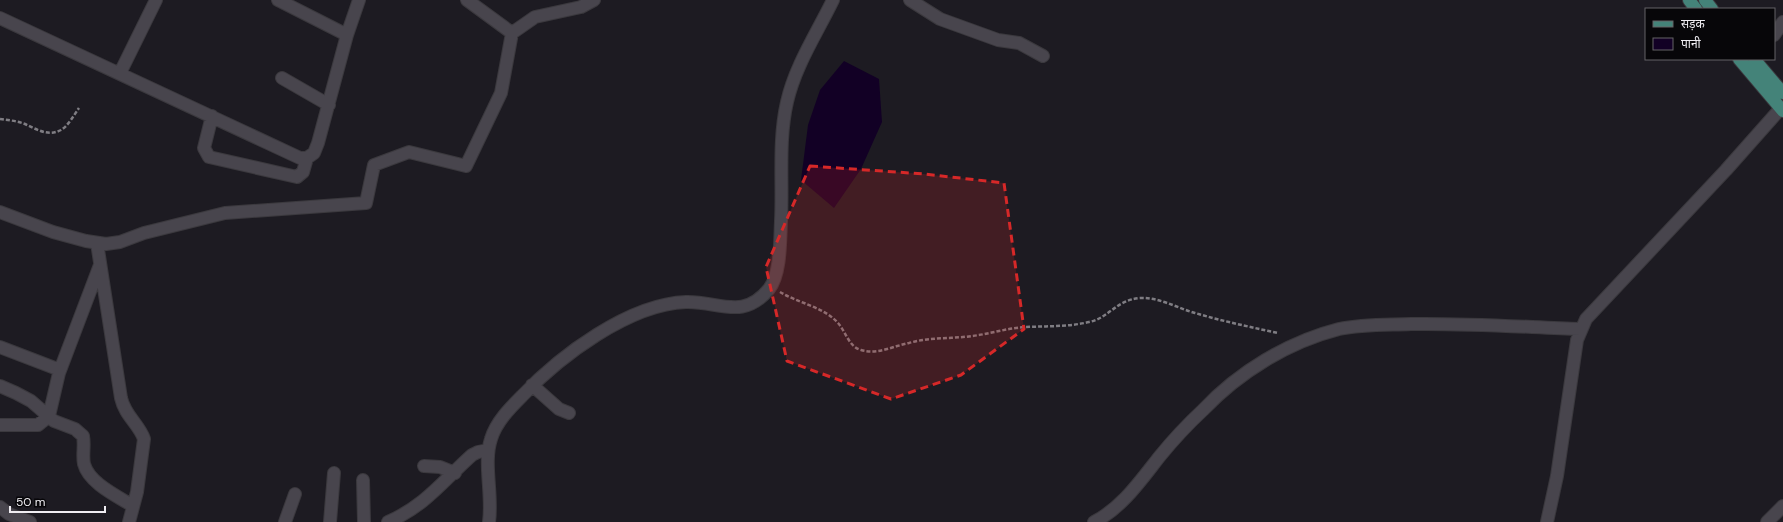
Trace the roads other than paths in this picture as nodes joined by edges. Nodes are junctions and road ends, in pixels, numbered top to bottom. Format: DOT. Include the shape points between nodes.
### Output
graph roads {
  1 [pos="156,0"];
  2 [pos="278,0"];
  3 [pos="359,0"];
  4 [pos="467,0"];
  5 [pos="594,0"];
  6 [pos="833,0"];
  7 [pos="910,0"];
  8 [pos="1689,0"];
  9 [pos="1705,0"];
  10 [pos="1695,8"];
  11 [pos="1711,8"];
  12 [pos="0,18"];
  13 [pos="1783,25"];
  14 [pos="512,33"];
  15 [pos="1775,34"];
  16 [pos="347,35"];
  17 [pos="1043,56"];
  18 [pos="1740,60"];
  19 [pos="1756,60"];
  20 [pos="120,73"];
  21 [pos="282,78"];
  22 [pos="1783,93"];
  23 [pos="329,105"];
  24 [pos="1782,110"];
  25 [pos="212,116"];
  26 [pos="307,158"];
  27 [pos="0,212"];
  28 [pos="97,243"];
  29 [pos="100,264"];
  30 [pos="1580,329"];
  31 [pos="0,347"];
  32 [pos="60,370"];
  33 [pos="532,385"];
  34 [pos="0,386"];
  35 [pos="569,413"];
  36 [pos="49,416"];
  37 [pos="0,425"];
  38 [pos="488,450"];
  39 [pos="424,466"];
  40 [pos="334,473"];
  41 [pos="455,473"];
  42 [pos="363,480"];
  43 [pos="295,494"];
  44 [pos="132,506"];
  45 [pos="1783,506"];
  46 [pos="0,507"];
  47 [pos="30,522"];
  48 [pos="129,522"];
  49 [pos="285,522"];
  50 [pos="330,522"];
  51 [pos="364,522"];
  52 [pos="388,522"];
  53 [pos="489,522"];
  54 [pos="1094,522"];
  55 [pos="1547,522"];
  56 [pos="1767,522"];
  1 -- 20 [label="street"];
  2 -- 16 [label="street"];
  3 -- 16 [label="street"];
  4 -- 14 [label="street"];
  5 -- 14 [label="street" via="581,7 535,18"];
  6 -- 33 [label="street" via="801,64 787,102 779,250 771,287 756,301 737,308 683,302 655,307 630,317 565,357"];
  7 -- 17 [label="street" via="940,19 998,40 1019,44"];
  8 -- 10 [label="main road"];
  9 -- 11 [label="main road"];
  12 -- 20 [label="street"];
  13 -- 15 [label="street"];
  14 -- 28 [label="street" via="501,93 466,166 409,152 374,165 366,202 225,213 144,233 120,242"];
  16 -- 23 [label="street"];
  18 -- 24 [label="main road"];
  19 -- 22 [label="main road"];
  20 -- 25 [label="street"];
  21 -- 23 [label="street"];
  23 -- 26 [label="street" via="316,148"];
  24 -- 30 [label="street" via="1594,309"];
  25 -- 26 [label="street" via="300,158"];
  25 -- 26 [label="street" via="204,148 209,157 297,177 301,176"];
  27 -- 28 [label="street" via="53,232"];
  28 -- 29 [label="street"];
  29 -- 32 [label="street"];
  29 -- 44 [label="street" via="122,403 144,439 138,485"];
  30 -- 54 [label="street" via="1443,324 1365,325 1316,335 1262,362 1236,380 1203,409 1122,502 1106,516"];
  30 -- 55 [label="street" via="1557,476"];
  31 -- 32 [label="street"];
  32 -- 36 [label="street"];
  33 -- 35 [label="street" via="559,409"];
  33 -- 38 [label="street" via="497,425"];
  34 -- 36 [label="street" via="31,401"];
  36 -- 37 [label="street" via="38,425"];
  36 -- 44 [label="street" via="84,436 83,456 89,475"];
  38 -- 41 [label="street" via="472,456"];
  38 -- 53 [label="street" via="491,494"];
  39 -- 41 [label="street" via="440,467"];
  40 -- 50 [label="street"];
  41 -- 52 [label="street" via="419,505"];
  42 -- 51 [label="street"];
  43 -- 49 [label="street"];
  44 -- 48 [label="street"];
  45 -- 56 [label="street"];
  46 -- 47 [label="street" via="9,514"];
}
